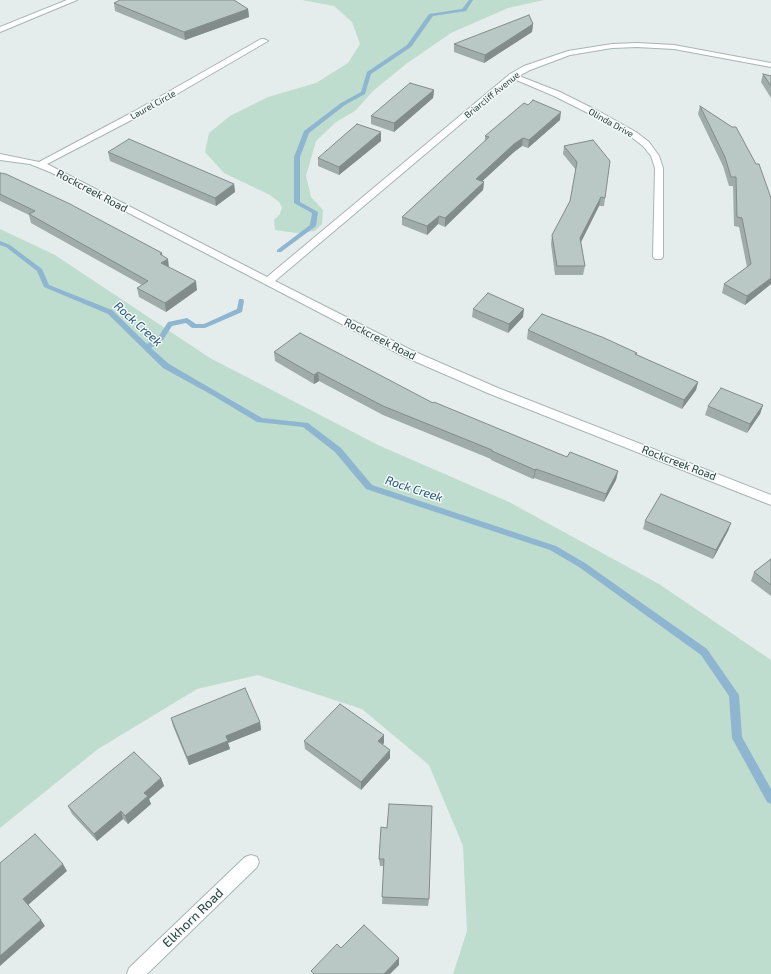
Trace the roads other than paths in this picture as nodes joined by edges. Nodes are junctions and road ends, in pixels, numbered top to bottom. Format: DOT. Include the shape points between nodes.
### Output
graph roads {
  1 [pos="73,0"];
  2 [pos="0,30"];
  3 [pos="264,41"];
  4 [pos="771,65"];
  5 [pos="513,76"];
  6 [pos="0,158"];
  7 [pos="39,165"];
  8 [pos="658,257"];
  9 [pos="267,282"];
  10 [pos="771,500"];
  11 [pos="251,862"];
  12 [pos="135,974"];
  1 -- 2 [label="street"];
  3 -- 7 [label="street, Laurel Circle" via="136,114"];
  4 -- 5 [label="street, Briarcliff Avenue" via="674,47 612,46 568,53 543,61"];
  5 -- 8 [label="street, Olinda Drive" via="599,115 646,144 660,168"];
  5 -- 9 [label="street, Briarcliff Avenue"];
  6 -- 7 [label="street, Rockcreek Road"];
  7 -- 9 [label="street, Rockcreek Road"];
  9 -- 10 [label="street, Rockcreek Road" via="409,354 494,391"];
  11 -- 12 [label="street, Elkhorn Road"];
}
